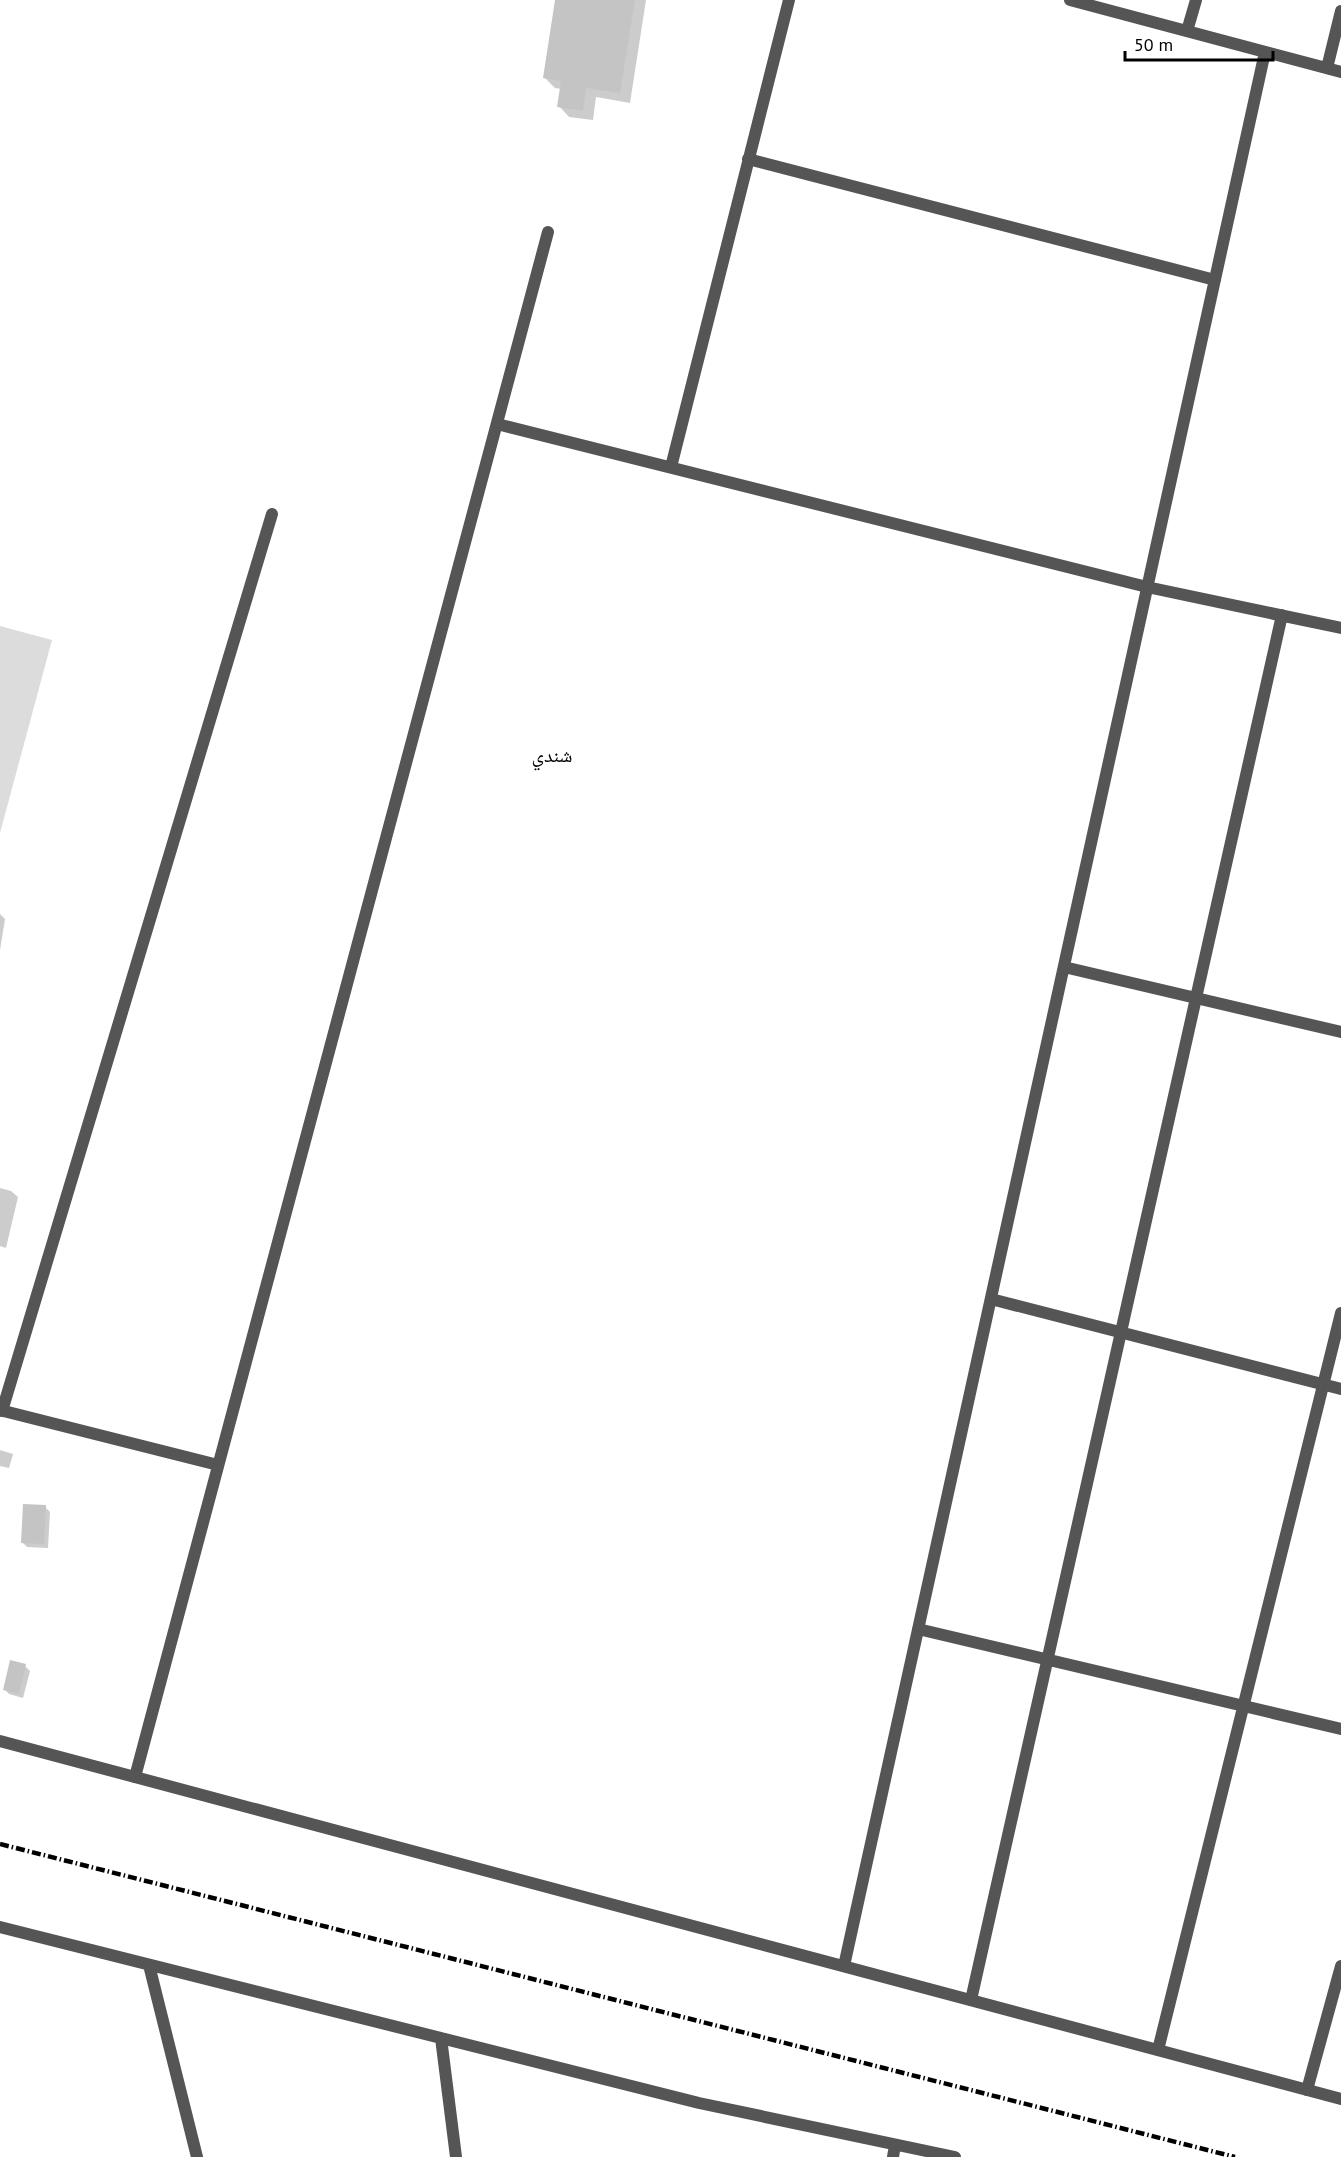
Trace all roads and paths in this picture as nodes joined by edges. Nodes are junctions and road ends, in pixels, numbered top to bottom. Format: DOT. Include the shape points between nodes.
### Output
graph roads {
  1 [pos="789,0"];
  2 [pos="1070,0"];
  3 [pos="1196,0"];
  4 [pos="1341,11"];
  5 [pos="1187,31"];
  6 [pos="1265,52"];
  7 [pos="1327,68"];
  8 [pos="1341,72"];
  9 [pos="748,159"];
  10 [pos="548,232"];
  11 [pos="1215,280"];
  12 [pos="497,423"];
  13 [pos="671,467"];
  14 [pos="272,514"];
  15 [pos="1147,587"];
  16 [pos="1282,615"];
  17 [pos="1341,628"];
  18 [pos="1064,966"];
  19 [pos="1196,997"];
  20 [pos="1341,1032"];
  21 [pos="991,1299"];
  22 [pos="1341,1313"];
  23 [pos="1121,1332"];
  24 [pos="1323,1384"];
  25 [pos="1341,1389"];
  26 [pos="1,1410"];
  27 [pos="218,1465"];
  28 [pos="918,1629"];
  29 [pos="1047,1659"];
  30 [pos="1243,1706"];
  31 [pos="1341,1729"];
  32 [pos="0,1741"];
  33 [pos="135,1777"];
  34 [pos="0,1927"];
  35 [pos="149,1965"];
  36 [pos="844,1966"];
  37 [pos="1341,1966"];
  38 [pos="971,2000"];
  39 [pos="441,2038"];
  40 [pos="1158,2050"];
  41 [pos="1307,2090"];
  42 [pos="1341,2099"];
  43 [pos="894,2151"];
  44 [pos="197,2157"];
  45 [pos="456,2157"];
  46 [pos="955,2157"];
  1 -- 9 [label="street"];
  2 -- 5 [label="street"];
  3 -- 5 [label="street"];
  4 -- 7 [label="street"];
  5 -- 6 [label="street"];
  6 -- 7 [label="street"];
  6 -- 11 [label="street"];
  7 -- 8 [label="street"];
  9 -- 11 [label="street"];
  9 -- 13 [label="street"];
  10 -- 12 [label="street"];
  11 -- 15 [label="street"];
  12 -- 13 [label="street"];
  12 -- 27 [label="street"];
  13 -- 15 [label="street"];
  14 -- 26 [label="street"];
  15 -- 16 [label="street"];
  15 -- 18 [label="street"];
  16 -- 17 [label="street"];
  16 -- 19 [label="street"];
  18 -- 19 [label="street"];
  18 -- 21 [label="street"];
  19 -- 20 [label="street"];
  19 -- 23 [label="street"];
  21 -- 23 [label="street"];
  21 -- 28 [label="street"];
  22 -- 24 [label="street"];
  23 -- 24 [label="street"];
  23 -- 29 [label="street"];
  24 -- 25 [label="street"];
  24 -- 30 [label="street"];
  26 -- 27 [label="street"];
  27 -- 33 [label="street"];
  28 -- 29 [label="street"];
  28 -- 36 [label="street"];
  29 -- 30 [label="street"];
  29 -- 38 [label="street"];
  30 -- 31 [label="street"];
  30 -- 40 [label="street"];
  32 -- 33 [label="street"];
  33 -- 36 [label="street"];
  34 -- 35 [label="street"];
  35 -- 39 [label="street"];
  35 -- 44 [label="street"];
  36 -- 38 [label="street"];
  37 -- 41 [label="street"];
  38 -- 40 [label="street"];
  39 -- 43 [label="street"];
  39 -- 45 [label="street"];
  40 -- 41 [label="street"];
  41 -- 42 [label="street"];
  43 -- 46 [label="street"];
}
